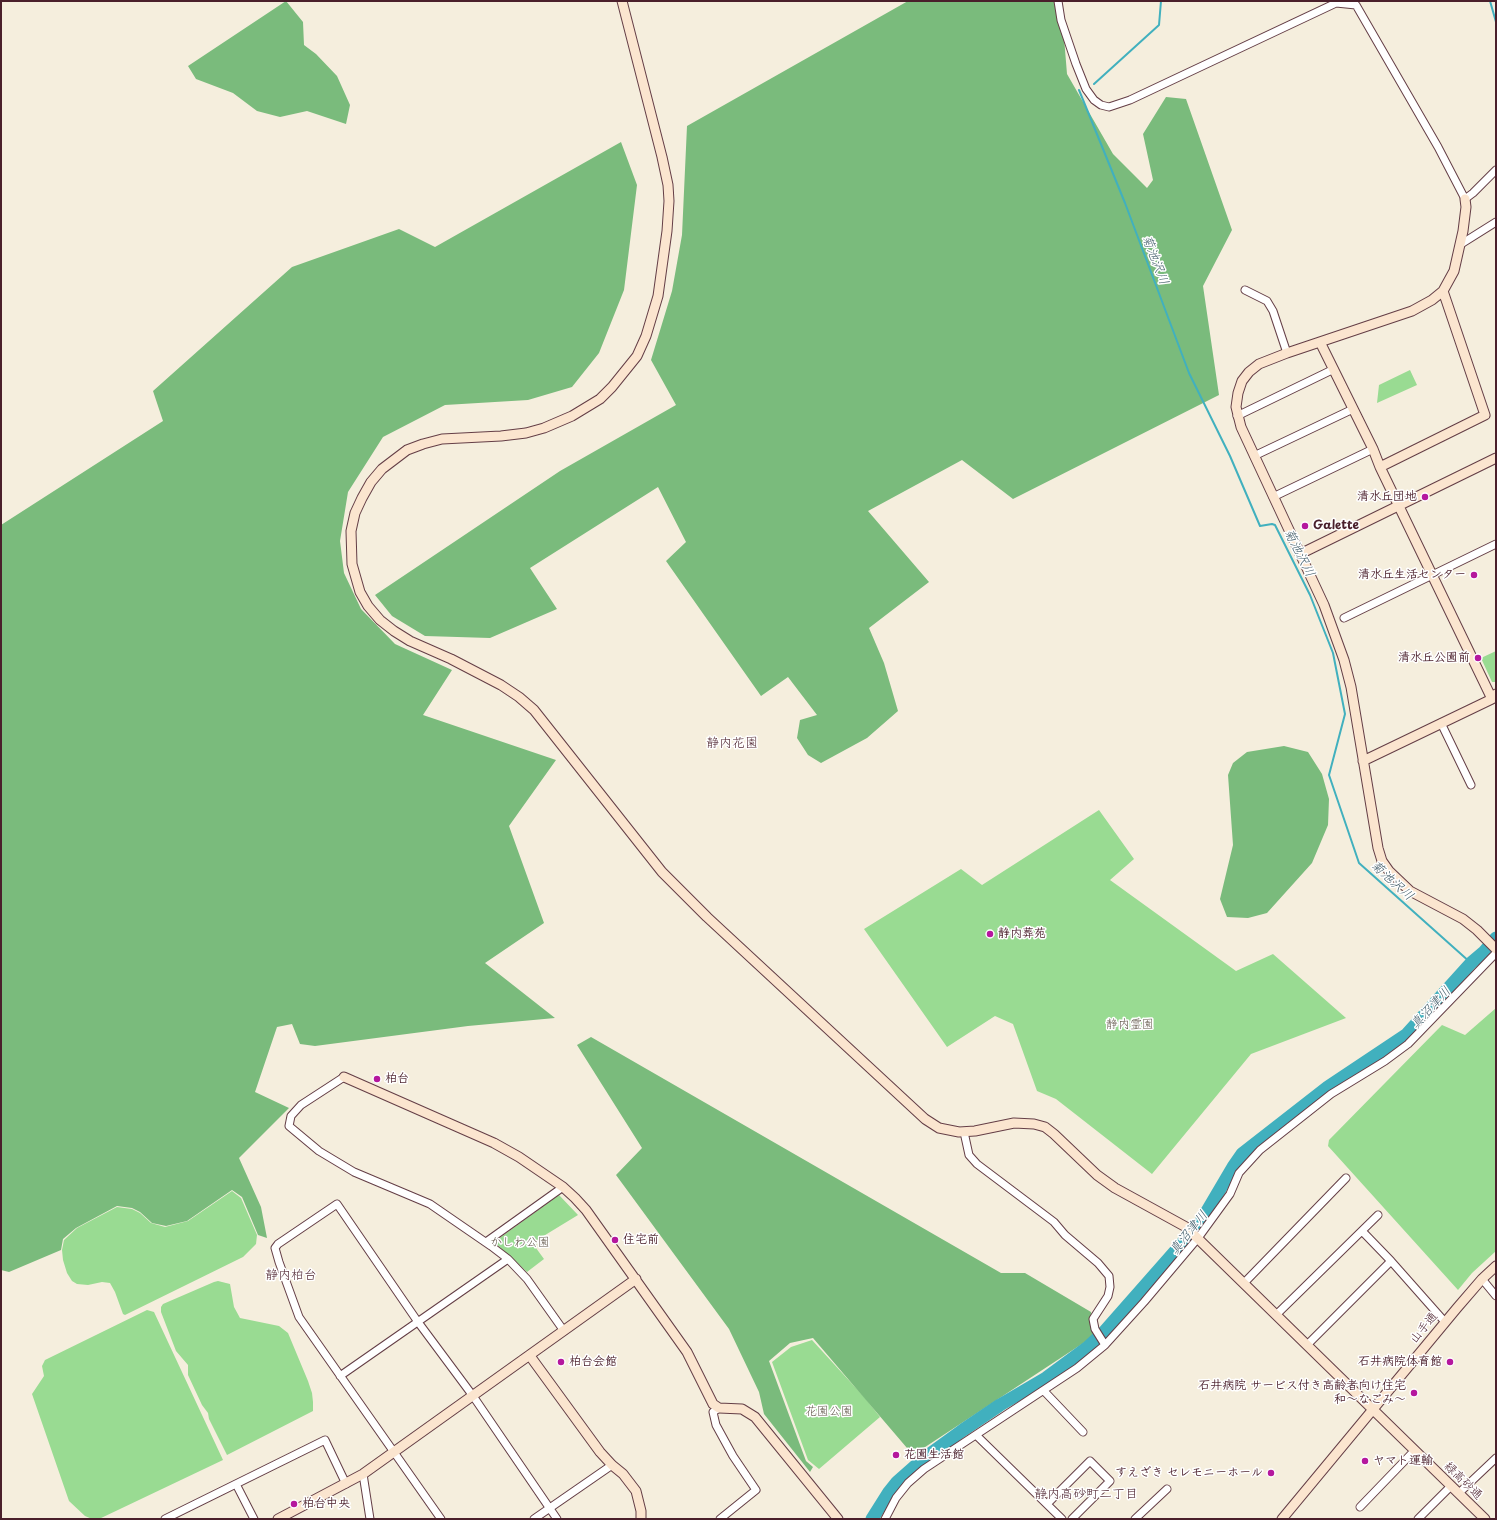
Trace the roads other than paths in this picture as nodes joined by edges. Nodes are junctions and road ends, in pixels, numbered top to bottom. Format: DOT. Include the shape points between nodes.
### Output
graph roads {
  1 [pos="622,1"];
  2 [pos="1058,1"];
  3 [pos="1496,170"];
  4 [pos="1465,199"];
  5 [pos="1496,222"];
  6 [pos="1461,244"];
  7 [pos="1245,290"];
  8 [pos="1443,290"];
  9 [pos="1320,342"];
  10 [pos="1287,353"];
  11 [pos="1334,369"];
  12 [pos="1353,408"];
  13 [pos="1237,416"];
  14 [pos="1373,449"];
  15 [pos="1254,456"];
  16 [pos="1496,458"];
  17 [pos="1380,467"];
  18 [pos="1273,497"];
  19 [pos="1398,505"];
  20 [pos="1496,544"];
  21 [pos="1300,554"];
  22 [pos="1432,575"];
  23 [pos="1344,618"];
  24 [pos="1494,696"];
  25 [pos="1442,723"];
  26 [pos="1363,761"];
  27 [pos="1471,785"];
  28 [pos="1496,950"];
  29 [pos="344,1077"];
  30 [pos="964,1132"];
  31 [pos="1346,1178"];
  32 [pos="562,1187"];
  33 [pos="1378,1215"];
  34 [pos="1362,1231"];
  35 [pos="1196,1237"];
  36 [pos="486,1242"];
  37 [pos="508,1259"];
  38 [pos="1391,1261"];
  39 [pos="1496,1266"];
  40 [pos="636,1279"];
  41 [pos="1482,1279"];
  42 [pos="1244,1283"];
  43 [pos="1496,1296"];
  44 [pos="1276,1314"];
  45 [pos="418,1322"];
  46 [pos="1445,1322"];
  47 [pos="564,1331"];
  48 [pos="1104,1343"];
  49 [pos="1307,1345"];
  50 [pos="530,1356"];
  51 [pos="340,1376"];
  52 [pos="1044,1391"];
  53 [pos="473,1396"];
  54 [pos="719,1408"];
  55 [pos="1373,1410"];
  56 [pos="1083,1432"];
  57 [pos="976,1435"];
  58 [pos="1414,1450"];
  59 [pos="394,1453"];
  60 [pos="1496,1458"];
  61 [pos="612,1465"];
  62 [pos="363,1474"];
  63 [pos="236,1484"];
  64 [pos="346,1484"];
  65 [pos="1451,1486"];
  66 [pos="1166,1488"];
  67 [pos="1458,1493"];
  68 [pos="1048,1504"];
  69 [pos="1360,1507"];
  70 [pos="550,1508"];
  71 [pos="164,1519"];
  72 [pos="254,1519"];
  73 [pos="278,1519"];
  74 [pos="370,1519"];
  75 [pos="441,1519"];
  76 [pos="534,1519"];
  77 [pos="557,1519"];
  78 [pos="641,1519"];
  79 [pos="720,1519"];
  80 [pos="838,1519"];
  81 [pos="885,1519"];
  82 [pos="1062,1519"];
  83 [pos="1072,1519"];
  84 [pos="1135,1519"];
  85 [pos="1282,1519"];
  86 [pos="1418,1519"];
  87 [pos="1485,1519"];
  1 -- 30 [label="street, 緑高砂通" via="662,157 669,201 658,296 637,356 600,399 559,423 526,433 442,439 407,450 382,468 371,482 355,513 351,531 355,578 368,606 394,631 501,685 534,710 662,872 707,917 925,1119 939,1128"];
  2 -- 4 [label="street" via="1061,20 1086,89 1094,100 1109,107 1130,100 1336,3 1356,5"];
  3 -- 4 [label="street"];
  4 -- 6 [label="street"];
  5 -- 6 [label="street"];
  6 -- 8 [label="street" via="1454,271"];
  7 -- 10 [label="street" via="1267,301 1273,311"];
  8 -- 9 [label="street" via="1432,300 1412,311"];
  8 -- 17 [label="street" via="1485,415"];
  9 -- 10 [label="street"];
  9 -- 11 [label="street"];
  10 -- 13 [label="street" via="1259,364 1245,377 1236,400"];
  11 -- 12 [label="street"];
  11 -- 13 [label="street"];
  12 -- 14 [label="street"];
  12 -- 15 [label="street"];
  13 -- 15 [label="street"];
  14 -- 17 [label="street"];
  14 -- 18 [label="street"];
  15 -- 18 [label="street"];
  16 -- 19 [label="street"];
  17 -- 19 [label="street"];
  18 -- 21 [label="street"];
  19 -- 21 [label="street"];
  19 -- 22 [label="street"];
  20 -- 22 [label="street"];
  21 -- 26 [label="street" via="1324,605 1344,660 1351,686"];
  22 -- 23 [label="street"];
  22 -- 24 [label="street"];
  24 -- 25 [label="street"];
  25 -- 26 [label="street"];
  25 -- 27 [label="street"];
  26 -- 28 [label="street" via="1378,848 1382,861 1389,871 1410,891 1463,918"];
  28 -- 35 [label="street" via="1408,1044 1330,1094 1260,1150 1238,1172 1230,1194"];
  29 -- 32 [label="street" via="494,1143"];
  29 -- 36 [label="street" via="301,1105 291,1116 289,1126 319,1151 354,1172 430,1204"];
  30 -- 35 [label="street, 緑高砂通" via="1014,1123 1034,1124 1044,1128 1115,1188 1186,1227"];
  30 -- 48 [label="street" via="969,1155 977,1164 1054,1222 1109,1276 1108,1296 1093,1319 1095,1329"];
  31 -- 42 [label="street"];
  32 -- 36 [label="street"];
  32 -- 40 [label="street" via="586,1210"];
  33 -- 34 [label="street"];
  34 -- 38 [label="street"];
  34 -- 44 [label="street"];
  35 -- 42 [label="street, 緑高砂通"];
  35 -- 48 [label="street" via="1144,1302"];
  36 -- 37 [label="street"];
  37 -- 45 [label="street"];
  37 -- 47 [label="street"];
  38 -- 46 [label="street"];
  38 -- 49 [label="street"];
  39 -- 41 [label="street, 山手通"];
  40 -- 47 [label="street"];
  40 -- 54 [label="street" via="687,1352 713,1404"];
  41 -- 43 [label="street"];
  41 -- 46 [label="street, 山手通"];
  42 -- 44 [label="street, 緑高砂通"];
  44 -- 49 [label="street, 緑高砂通"];
  45 -- 51 [label="street"];
  45 -- 51 [label="street" via="337,1204 285,1239 275,1248 299,1316"];
  45 -- 53 [label="street"];
  46 -- 55 [label="street, 山手通"];
  47 -- 50 [label="street"];
  48 -- 52 [label="street" via="1077,1368"];
  49 -- 55 [label="street, 緑高砂通"];
  50 -- 53 [label="street"];
  50 -- 61 [label="street"];
  51 -- 59 [label="street"];
  52 -- 56 [label="street"];
  52 -- 57 [label="street"];
  53 -- 59 [label="street"];
  53 -- 70 [label="street"];
  54 -- 79 [label="street" via="713,1412 716,1425 756,1490"];
  54 -- 80 [label="street" via="742,1409 756,1417"];
  55 -- 58 [label="street, 緑高砂通"];
  55 -- 85 [label="street, 山手通"];
  57 -- 68 [label="street"];
  57 -- 81 [label="street" via="924,1469 908,1483 896,1498"];
  58 -- 65 [label="street, 緑高砂通"];
  58 -- 69 [label="street"];
  59 -- 62 [label="street"];
  59 -- 75 [label="street"];
  60 -- 67 [label="street"];
  61 -- 70 [label="street"];
  61 -- 78 [label="street" via="636,1491"];
  62 -- 64 [label="street"];
  62 -- 74 [label="street"];
  63 -- 64 [label="street" via="325,1440"];
  63 -- 71 [label="street"];
  63 -- 72 [label="street"];
  64 -- 73 [label="street"];
  65 -- 67 [label="street, 緑高砂通"];
  65 -- 86 [label="street"];
  66 -- 84 [label="street"];
  67 -- 87 [label="street, 緑高砂通"];
  68 -- 82 [label="street"];
  68 -- 83 [label="street" via="1090,1461 1110,1481"];
  70 -- 76 [label="street"];
  70 -- 77 [label="street"];
}
